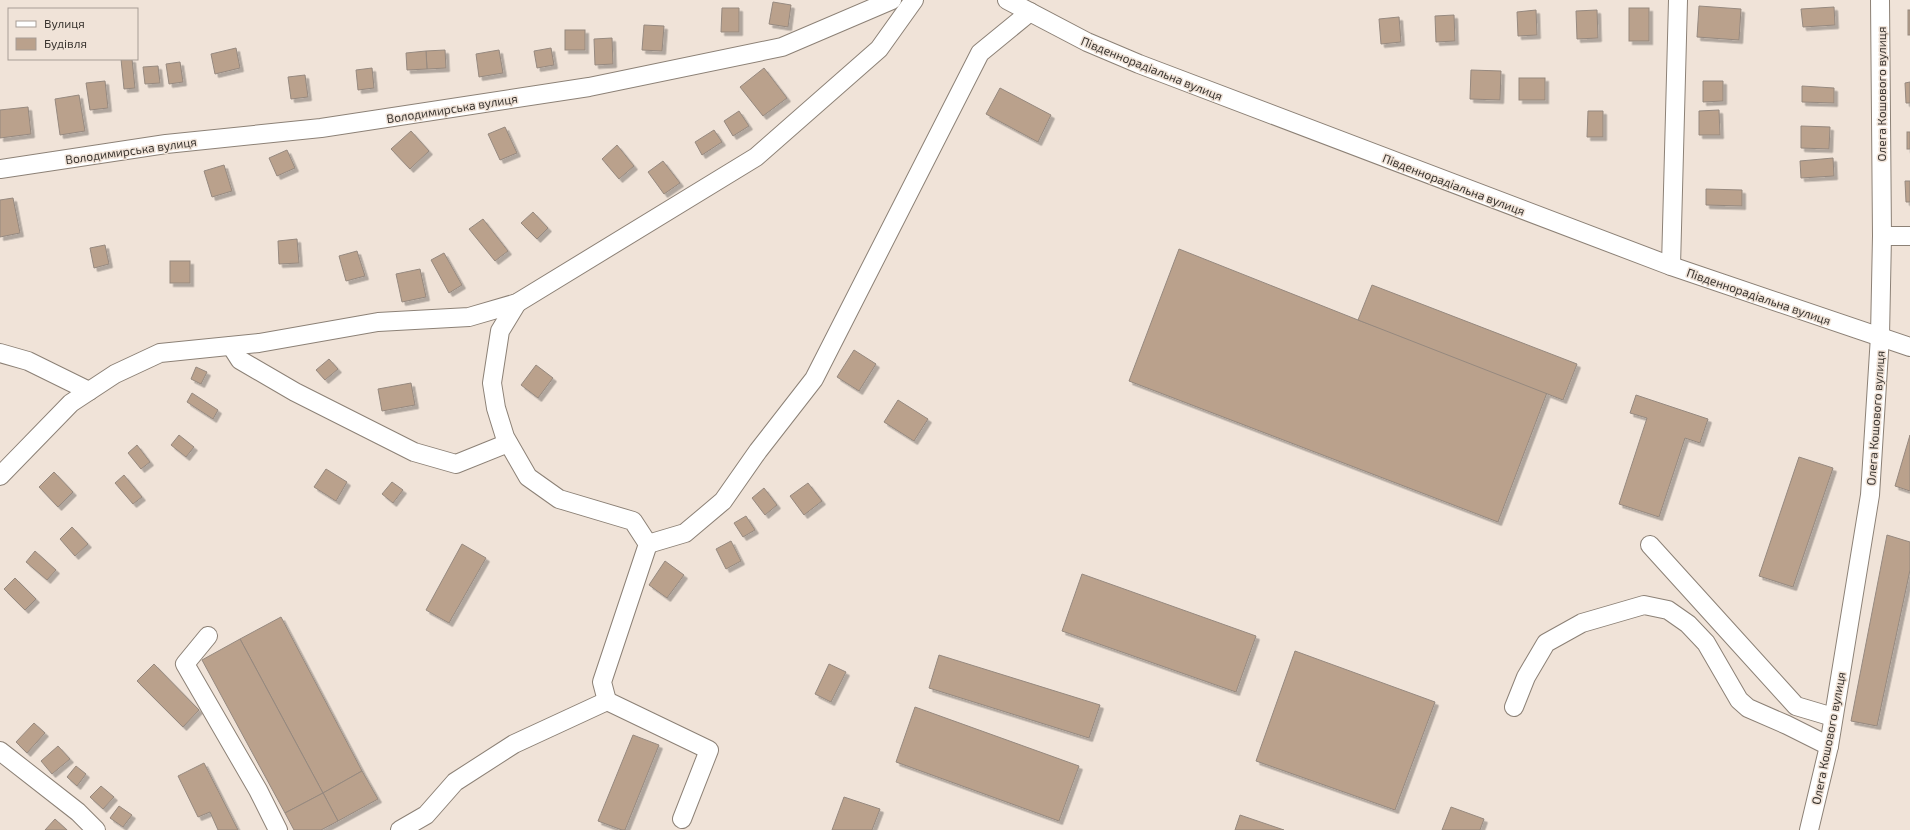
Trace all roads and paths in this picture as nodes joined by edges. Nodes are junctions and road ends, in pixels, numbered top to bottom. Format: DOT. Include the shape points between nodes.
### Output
graph roads {
  1 [pos="892,0"];
  2 [pos="914,0"];
  3 [pos="1008,0"];
  4 [pos="1678,0"];
  5 [pos="1880,0"];
  6 [pos="1030,12"];
  7 [pos="0,169"];
  8 [pos="1882,236"];
  9 [pos="1910,236"];
  10 [pos="1671,266"];
  11 [pos="517,303"];
  12 [pos="1880,336"];
  13 [pos="231,346"];
  14 [pos="1910,347"];
  15 [pos="0,354"];
  16 [pos="89,391"];
  17 [pos="508,443"];
  18 [pos="0,476"];
  19 [pos="648,544"];
  20 [pos="1650,545"];
  21 [pos="208,636"];
  22 [pos="607,701"];
  23 [pos="1514,707"];
  24 [pos="1833,717"];
  25 [pos="1829,746"];
  26 [pos="0,751"];
  27 [pos="682,819"];
  28 [pos="96,830"];
  29 [pos="278,830"];
  30 [pos="400,830"];
  31 [pos="1809,830"];
  1 -- 7 [label="street, Володимирська вулиця" via="782,47 589,87 321,128 166,144"];
  2 -- 11 [label="street" via="879,49 756,157"];
  3 -- 6 [label="street, Південнорадіальна вулиця"];
  4 -- 10 [label="street"];
  5 -- 8 [label="street, Олега Кошового вулиця"];
  6 -- 10 [label="street, Південнорадіальна вулиця" via="1087,42 1139,64"];
  6 -- 19 [label="street" via="980,53 814,379 723,500 685,533"];
  8 -- 9 [label="street"];
  8 -- 12 [label="street, Олега Кошового вулиця"];
  10 -- 12 [label="street, Південнорадіальна вулиця"];
  11 -- 13 [label="street" via="469,317 378,322"];
  11 -- 17 [label="street" via="500,331 492,383 496,408"];
  12 -- 14 [label="street, Південнорадіальна вулиця"];
  12 -- 24 [label="street, Олега Кошового вулиця" via="1870,496"];
  13 -- 16 [label="street" via="160,353 115,374"];
  13 -- 17 [label="street" via="240,360 295,392 414,452 456,464"];
  15 -- 16 [label="street" via="28,361"];
  16 -- 18 [label="street" via="70,403"];
  17 -- 19 [label="street" via="528,477 559,499 633,521"];
  19 -- 22 [label="street" via="602,682"];
  20 -- 24 [label="street" via="1796,706"];
  21 -- 29 [label="street" via="185,664 258,790"];
  22 -- 27 [label="street" via="709,750"];
  22 -- 30 [label="street" via="514,744 455,782 426,815"];
  23 -- 25 [label="street" via="1526,677 1546,643 1582,623 1644,605 1668,610 1688,624 1706,643 1739,700 1748,708"];
  24 -- 25 [label="street, Олега Кошового вулиця"];
  25 -- 31 [label="street, Олега Кошового вулиця"];
  26 -- 28 [label="street" via="78,812"];
}
